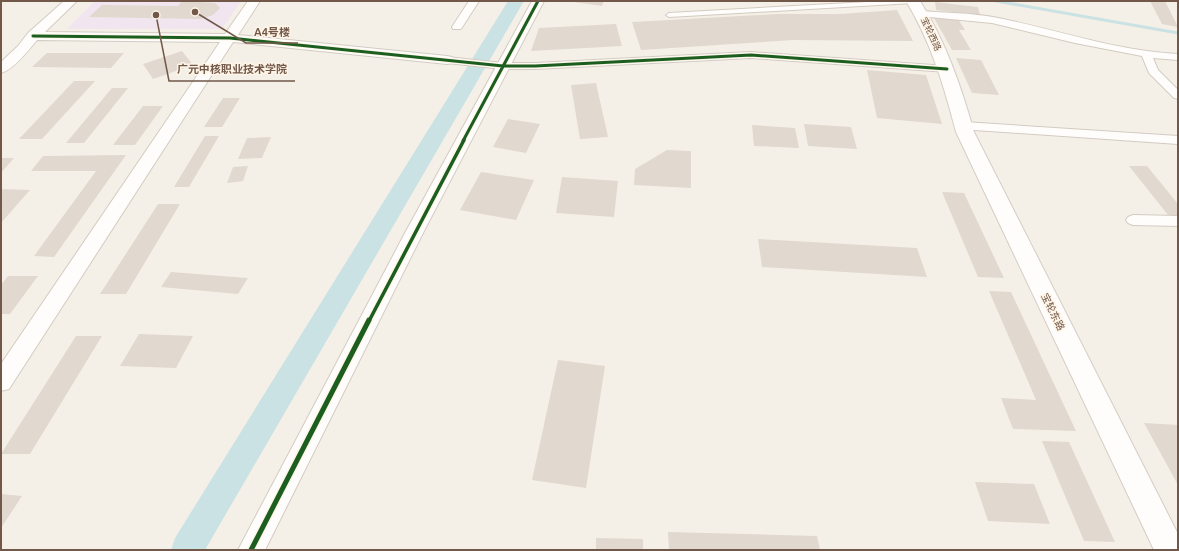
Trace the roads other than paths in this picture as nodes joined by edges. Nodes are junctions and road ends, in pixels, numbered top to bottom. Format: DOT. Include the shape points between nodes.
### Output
graph roads {
  1 [pos="71,1"];
  2 [pos="81,1"];
  3 [pos="254,1"];
  4 [pos="474,1"];
  5 [pos="538,1"];
  6 [pos="913,1"];
  7 [pos="922,14"];
  8 [pos="669,15"];
  9 [pos="457,27"];
  10 [pos="38,36"];
  11 [pos="230,38"];
  12 [pos="1146,54"];
  13 [pos="1178,57"];
  14 [pos="446,60"];
  15 [pos="497,65"];
  16 [pos="1,69"];
  17 [pos="947,69"];
  18 [pos="1178,96"];
  19 [pos="964,126"];
  20 [pos="1178,140"];
  21 [pos="1133,220"];
  22 [pos="1178,221"];
  23 [pos="1,382"];
  24 [pos="251,550"];
  25 [pos="1170,550"];
  1 -- 10 [label="street"];
  2 -- 10 [label="street"];
  3 -- 11 [label="street"];
  4 -- 9 [label="street"];
  5 -- 15 [label="street"];
  6 -- 7 [label="main road, 宝轮西路"];
  6 -- 8 [label="lane"];
  7 -- 12 [label="street" via="992,20"];
  7 -- 17 [label="main road, 宝轮西路"];
  10 -- 11 [label="street"];
  10 -- 16 [label="street"];
  11 -- 14 [label="street"];
  11 -- 23 [label="street"];
  12 -- 13 [label="street"];
  12 -- 18 [label="street" via="1153,71"];
  14 -- 15 [label="street"];
  15 -- 17 [label="street" via="535,66 751,55"];
  15 -- 24 [label="street"];
  17 -- 19 [label="main road, 宝轮东路"];
  19 -- 20 [label="street"];
  19 -- 25 [label="main road, 宝轮东路"];
  21 -- 22 [label="street"];
}
